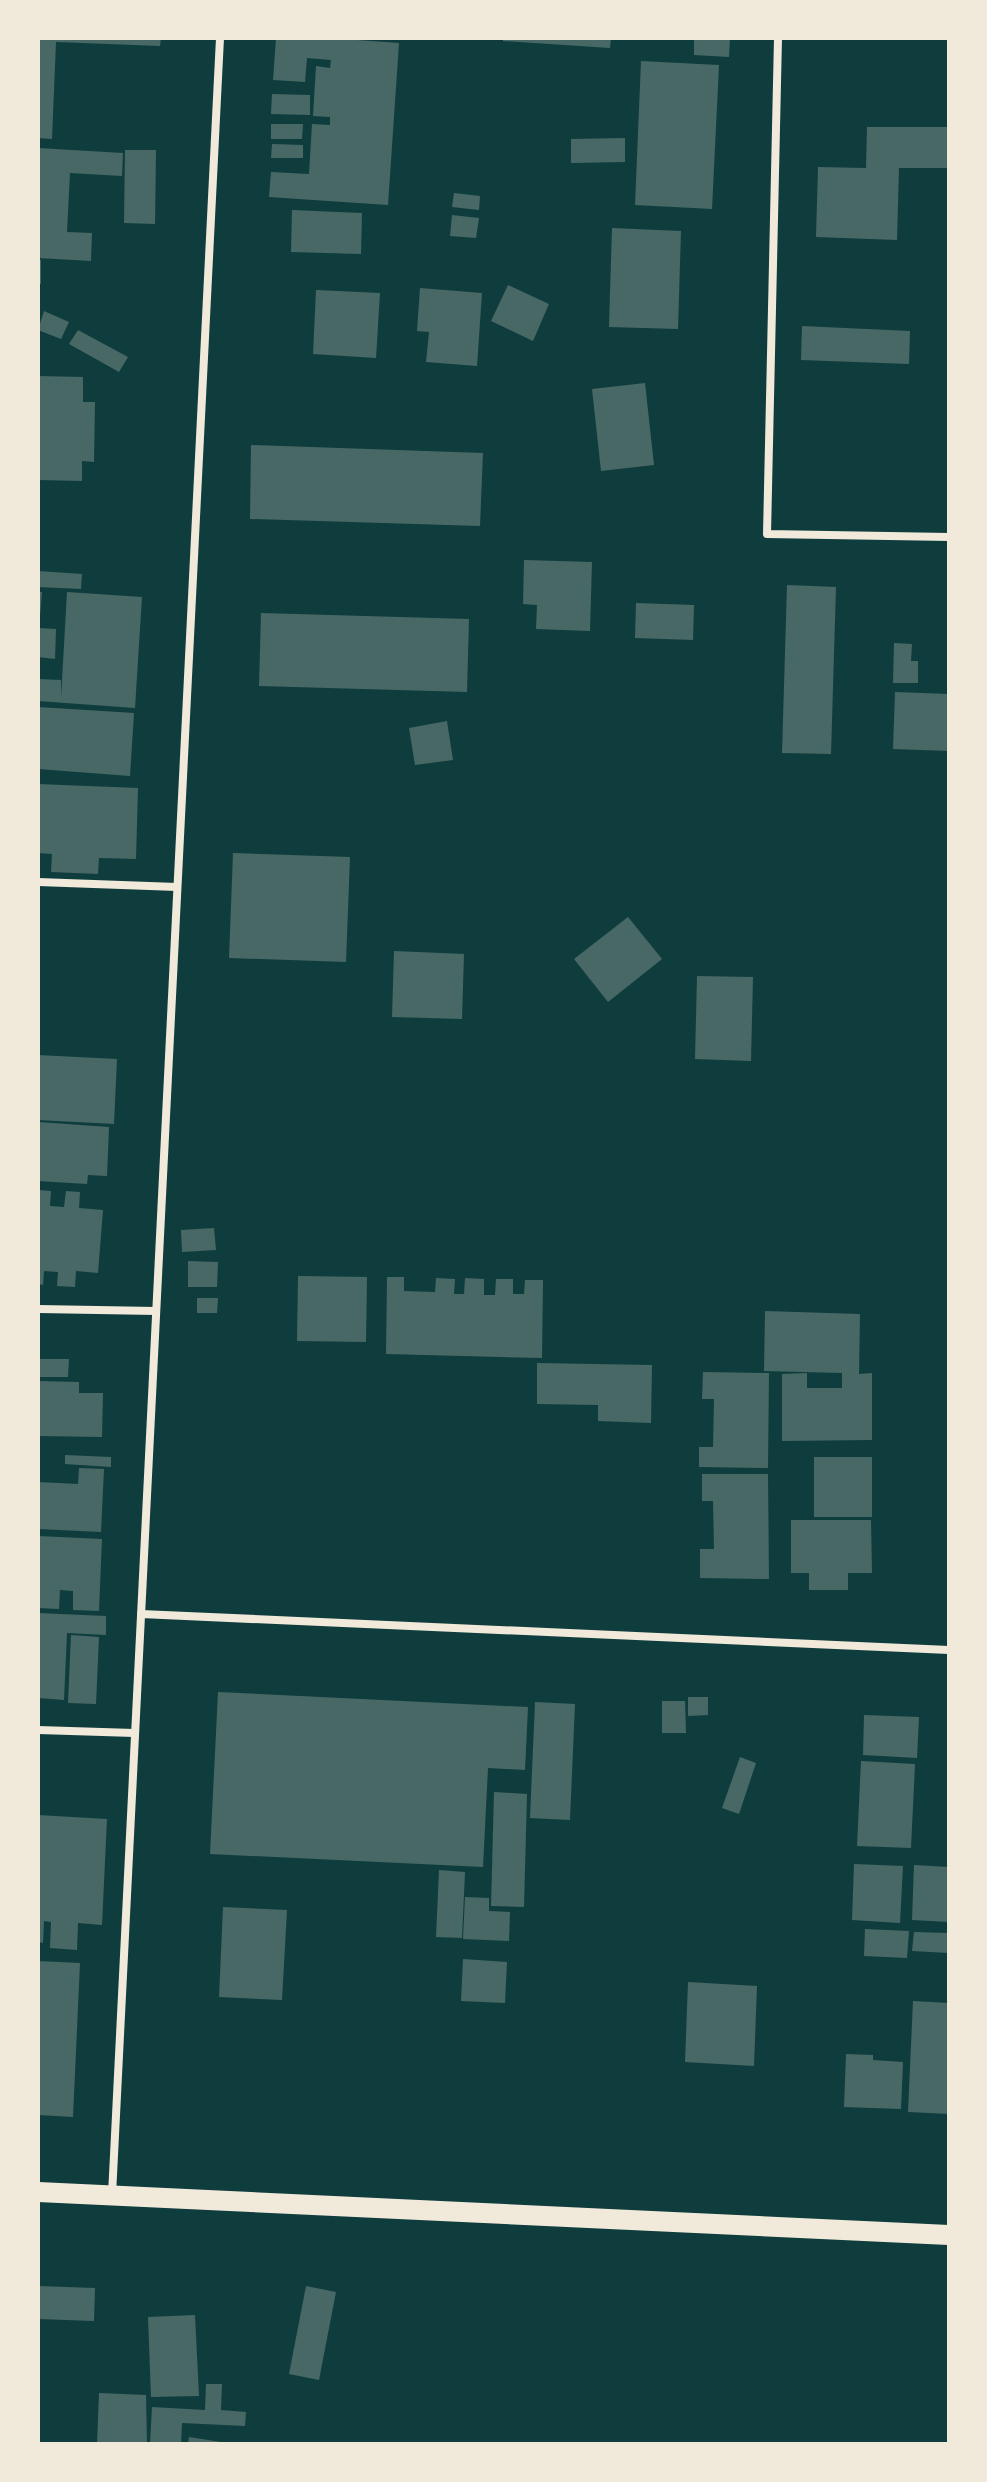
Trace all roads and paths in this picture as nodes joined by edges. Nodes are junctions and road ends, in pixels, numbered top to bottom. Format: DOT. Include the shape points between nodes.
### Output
graph roads {
  1 [pos="220,38"];
  2 [pos="778,38"];
  3 [pos="949,537"];
  4 [pos="38,882"];
  5 [pos="177,887"];
  6 [pos="38,1309"];
  7 [pos="156,1311"];
  8 [pos="141,1614"];
  9 [pos="949,1650"];
  10 [pos="38,1730"];
  11 [pos="134,1733"];
  12 [pos="38,2192"];
  13 [pos="111,2196"];
  14 [pos="949,2235"];
  1 -- 5 [label="street"];
  2 -- 3 [label="street" via="767,534"];
  4 -- 5 [label="street"];
  5 -- 7 [label="street"];
  6 -- 7 [label="street"];
  7 -- 8 [label="street"];
  8 -- 9 [label="street"];
  8 -- 11 [label="street"];
  10 -- 11 [label="street"];
  11 -- 13 [label="street"];
  12 -- 13 [label="main road"];
  13 -- 14 [label="main road"];
}
